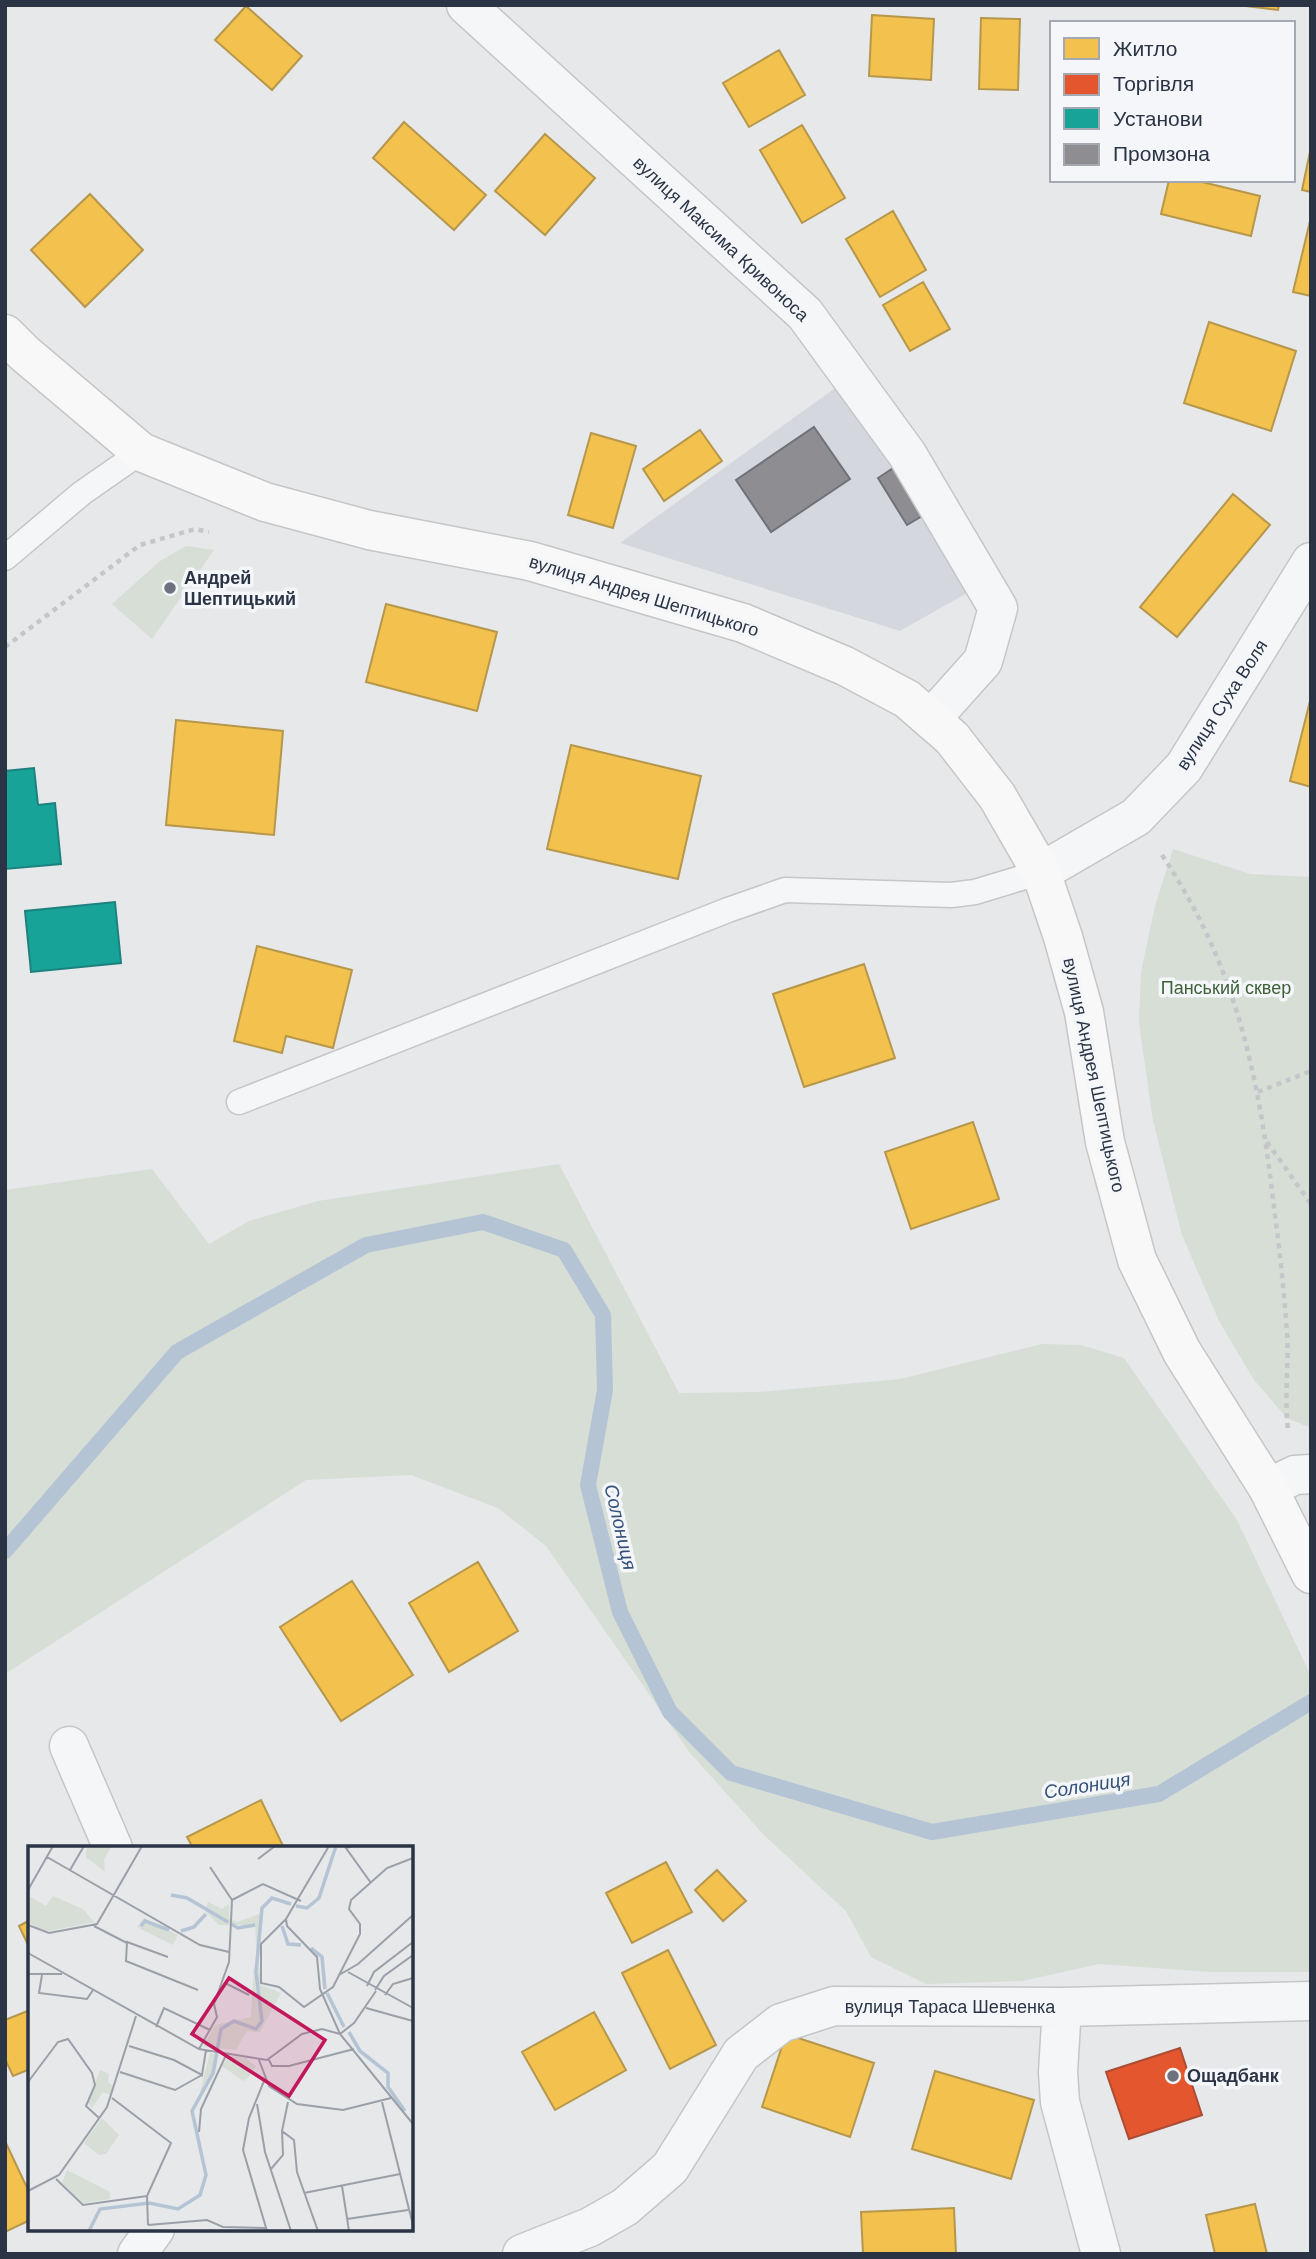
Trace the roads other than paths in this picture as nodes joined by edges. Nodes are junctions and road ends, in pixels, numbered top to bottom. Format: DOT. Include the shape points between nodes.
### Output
graph roads {
  1 [pos="466,5"];
  2 [pos="5,334"];
  3 [pos="141,452"];
  4 [pos="5,558"];
  5 [pos="1310,567"];
  6 [pos="930,719"];
  7 [pos="1041,872"];
  8 [pos="239,1102"];
  9 [pos="1291,1479"];
  10 [pos="1311,1574"];
  11 [pos="69,1746"];
  12 [pos="112,1846"];
  13 [pos="1311,2001"];
  14 [pos="1062,2007"];
  15 [pos="154,2231"];
  16 [pos="137,2254"];
  17 [pos="522,2254"];
  18 [pos="1101,2254"];
  1 -- 6 [label="street, вулиця Максима Кривоноса" via="805,314 906,454 998,608 983,661"];
  2 -- 3 [label="street, вулиця Андрея Шептицького"];
  3 -- 4 [label="lane" via="82,493"];
  3 -- 6 [label="street, вулиця Андрея Шептицького" via="265,502 369,530 530,561 743,623 845,666 907,699"];
  5 -- 7 [label="street, вулиця Суха Воля" via="1184,767 1136,817"];
  6 -- 7 [label="street, вулиця Андрея Шептицького" via="952,738 997,796"];
  7 -- 8 [label="lane" via="951,895 785,890"];
  7 -- 9 [label="street, вулиця Андрея Шептицького" via="1084,1012 1105,1142 1137,1260 1182,1352"];
  9 -- 10 [label="street, вулиця Андрея Шептицького"];
  11 -- 12 [label="street"];
  13 -- 14 [label="street, вулиця Тараса Шевченка"];
  14 -- 17 [label="street, вулиця Тараса Шевченка" via="834,2006 781,2023 741,2054 670,2168 625,2207 590,2227"];
  14 -- 18 [label="street" via="1060,2102"];
  15 -- 16 [label="street"];
}
